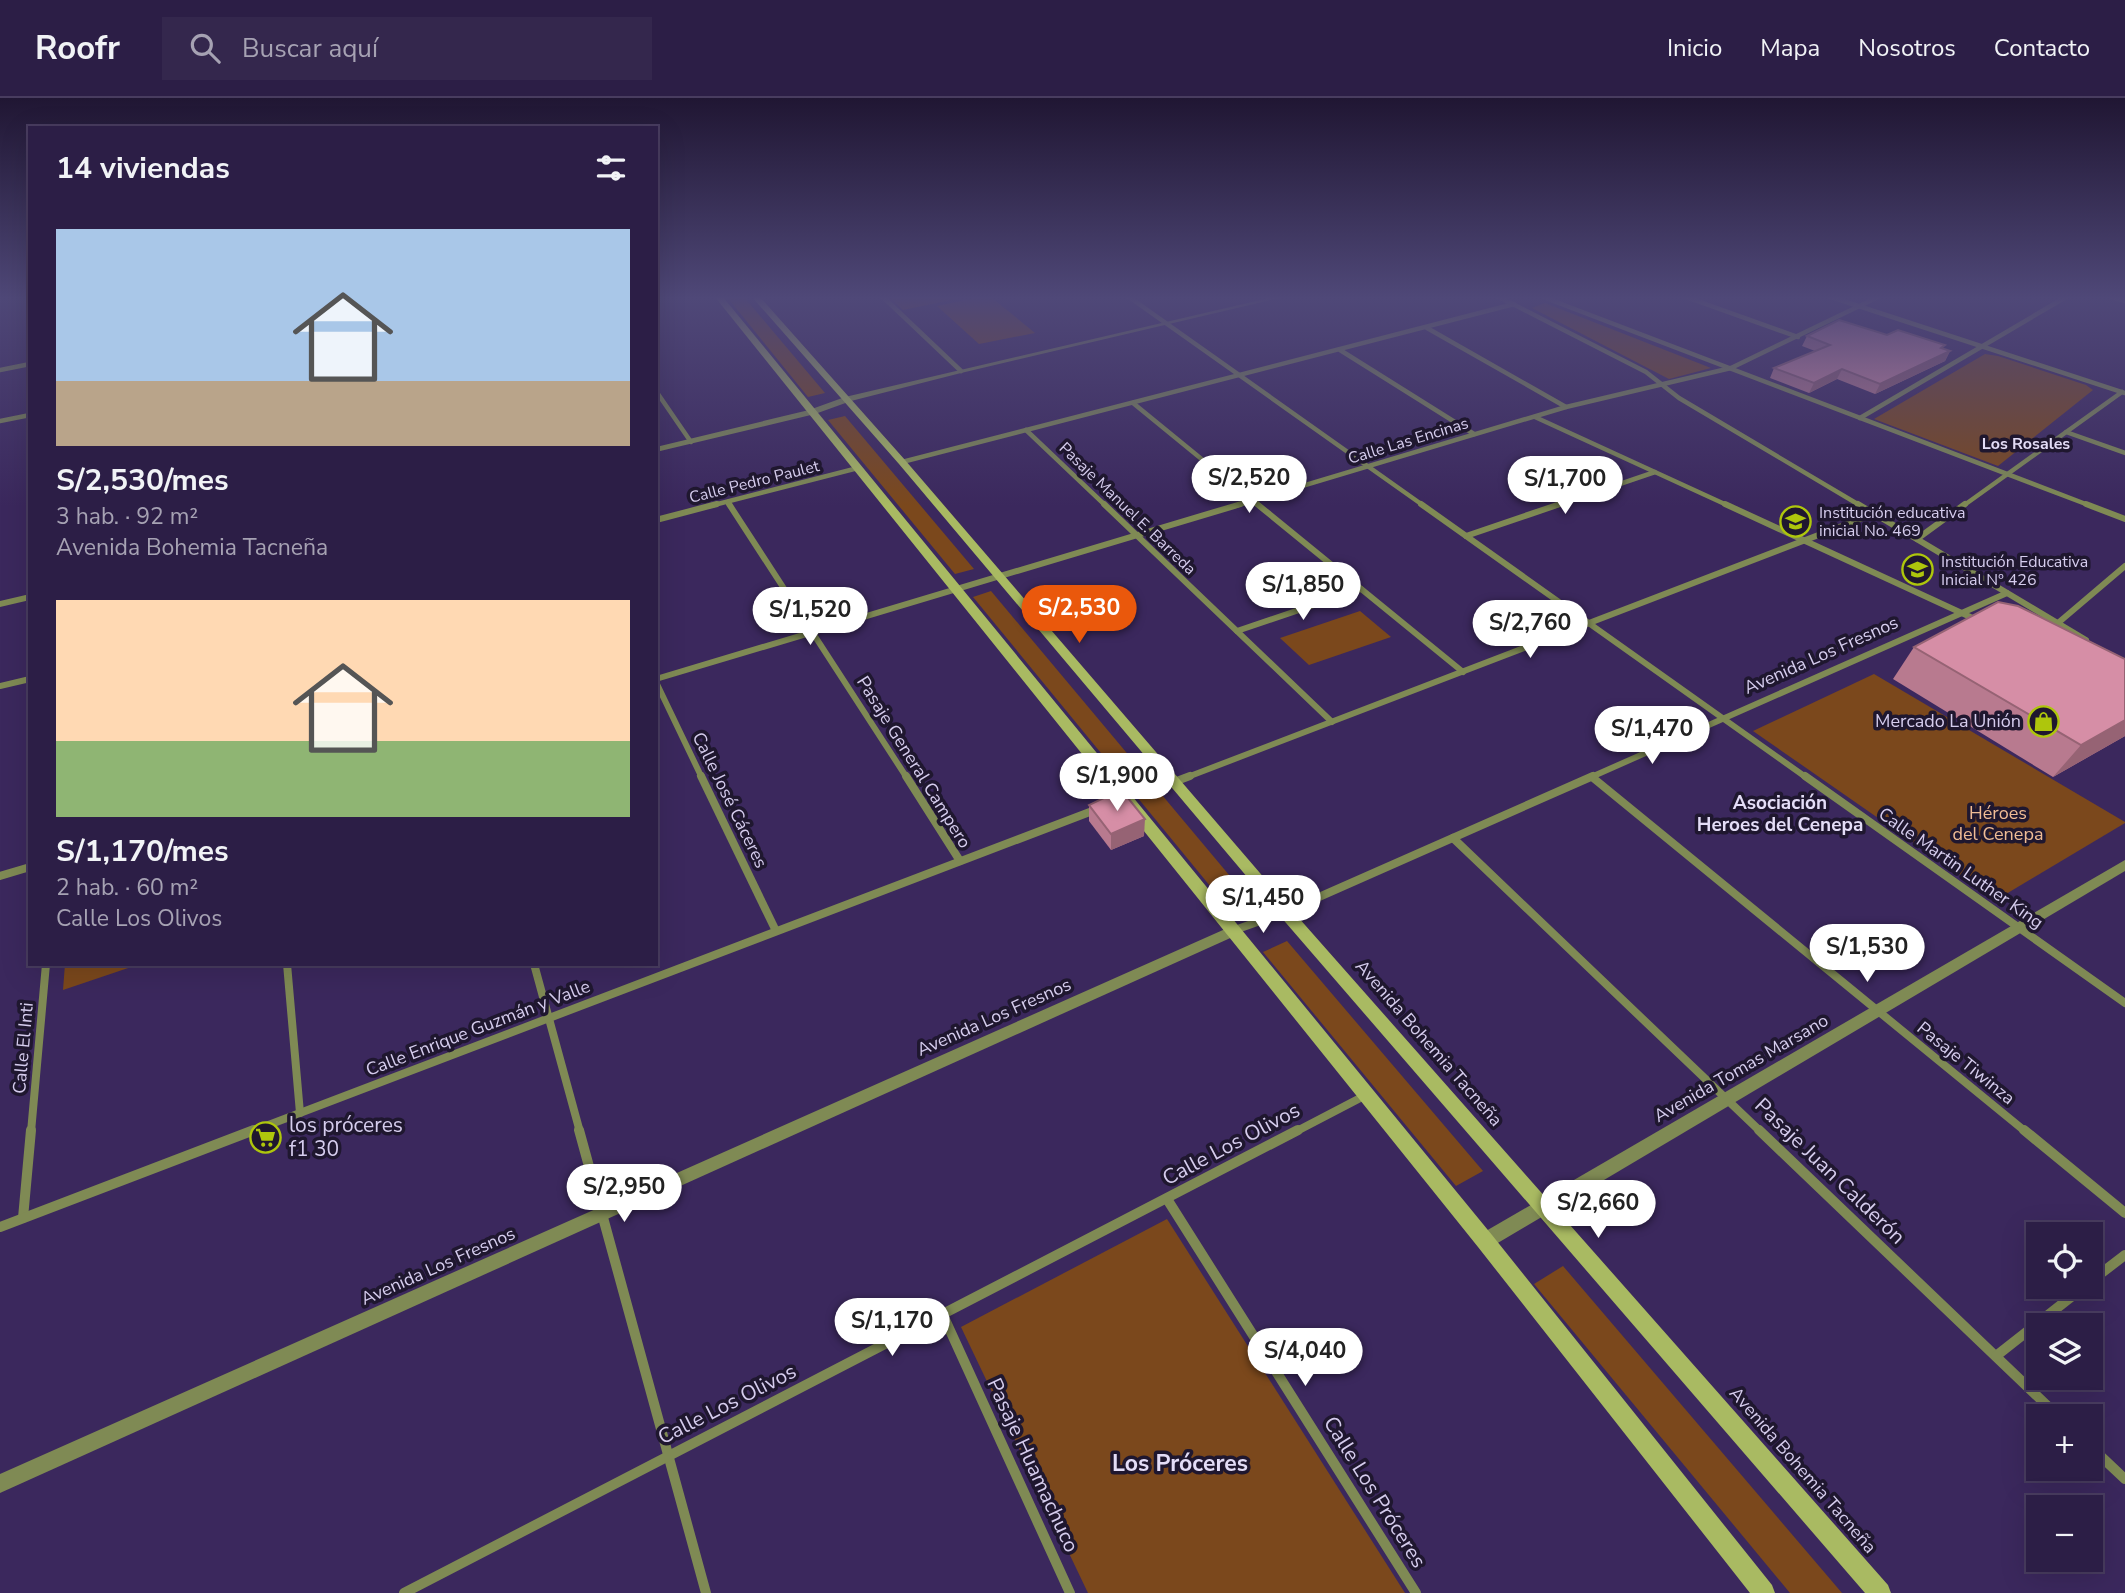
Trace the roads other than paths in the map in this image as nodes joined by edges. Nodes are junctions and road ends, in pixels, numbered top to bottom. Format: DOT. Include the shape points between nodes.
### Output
graph roads {
  1 [pos="775,367"];
  2 [pos="819,367"];
  3 [pos="957,367"];
  4 [pos="979,367"];
  5 [pos="1227,367"];
  6 [pos="1276,367"];
  7 [pos="1366,367"];
  8 [pos="1495,367"];
  9 [pos="1636,367"];
  10 [pos="1728,367"];
  11 [pos="1947,367"];
  12 [pos="2046,367"];
  13 [pos="1731,368"];
  14 [pos="961,371"];
  15 [pos="1240,376"];
  16 [pos="1664,384"];
  17 [pos="2124,392"];
  18 [pos="658,394"];
  19 [pos="848,399"];
  20 [pos="1133,403"];
  21 [pos="1566,407"];
  22 [pos="812,412"];
  23 [pos="28,415"];
  24 [pos="1534,417"];
  25 [pos="1860,418"];
  26 [pos="0,421"];
  27 [pos="1026,430"];
  28 [pos="2066,432"];
  29 [pos="1474,435"];
  30 [pos="691,442"];
  31 [pos="658,450"];
  32 [pos="2125,453"];
  33 [pos="902,462"];
  34 [pos="1368,466"];
  35 [pos="858,468"];
  36 [pos="1656,472"];
  37 [pos="2008,474"];
  38 [pos="1253,500"];
  39 [pos="728,502"];
  40 [pos="1876,513"];
  41 [pos="2125,519"];
  42 [pos="658,520"];
  43 [pos="1136,535"];
  44 [pos="1466,536"];
  45 [pos="1917,539"];
  46 [pos="1805,541"];
  47 [pos="2125,566"];
  48 [pos="999,576"];
  49 [pos="956,589"];
  50 [pos="1361,589"];
  51 [pos="2007,593"];
  52 [pos="28,597"];
  53 [pos="0,604"];
  54 [pos="1963,614"];
  55 [pos="1589,623"];
  56 [pos="2057,623"];
  57 [pos="1988,625"];
  58 [pos="1237,631"];
  59 [pos="815,632"];
  60 [pos="2088,642"];
  61 [pos="1463,672"];
  62 [pos="28,679"];
  63 [pos="658,679"];
  64 [pos="658,684"];
  65 [pos="0,686"];
  66 [pos="1724,719"];
  67 [pos="1332,722"];
  68 [pos="1592,777"];
  69 [pos="1174,782"];
  70 [pos="1100,808"];
  71 [pos="1453,838"];
  72 [pos="960,861"];
  73 [pos="2125,864"];
  74 [pos="28,868"];
  75 [pos="0,876"];
  76 [pos="1285,912"];
  77 [pos="2018,928"];
  78 [pos="776,931"];
  79 [pos="1233,931"];
  80 [pos="46,966"];
  81 [pos="287,966"];
  82 [pos="535,966"];
  83 [pos="2125,1003"];
  84 [pos="1877,1011"];
  85 [pos="549,1018"];
  86 [pos="1366,1095"];
  87 [pos="1727,1099"];
  88 [pos="300,1113"];
  89 [pos="1167,1199"];
  90 [pos="1543,1207"];
  91 [pos="2125,1213"];
  92 [pos="603,1214"];
  93 [pos="23,1218"];
  94 [pos="0,1227"];
  95 [pos="1485,1241"];
  96 [pos="2125,1255"];
  97 [pos="2103,1272"];
  98 [pos="2068,1299"];
  99 [pos="943,1315"];
  100 [pos="1996,1356"];
  101 [pos="2046,1404"];
  102 [pos="668,1455"];
  103 [pos="2103,1458"];
  104 [pos="2125,1479"];
  105 [pos="0,1484"];
  106 [pos="404,1593"];
  107 [pos="706,1593"];
  108 [pos="1070,1593"];
  109 [pos="1416,1593"];
  110 [pos="1765,1593"];
  111 [pos="1881,1593"];
  1 -- 22 [label="main road"];
  2 -- 19 [label="main road, Avenida Bohemia Tacneña"];
  3 -- 14 [label="street"];
  4 -- 14 [label="street"];
  5 -- 15 [label="street, Calle Martin Luther King"];
  6 -- 15 [label="street"];
  7 -- 29 [label="street"];
  8 -- 21 [label="street"];
  9 -- 16 [label="street"];
  10 -- 13 [label="street"];
  11 -- 25 [label="street"];
  12 -- 17 [label="street"];
  13 -- 16 [label="street, Calle Las Encinas"];
  13 -- 25 [label="street"];
  14 -- 19 [label="street"];
  15 -- 20 [label="street"];
  15 -- 34 [label="street, Calle Martin Luther King"];
  16 -- 21 [label="street, Calle Las Encinas"];
  16 -- 40 [label="street" via="1679,398"];
  17 -- 28 [label="street"];
  18 -- 30 [label="street"];
  19 -- 22 [label="street"];
  19 -- 33 [label="main road, Avenida Bohemia Tacneña"];
  20 -- 27 [label="street"];
  20 -- 38 [label="street"];
  21 -- 24 [label="street, Calle Las Encinas"];
  22 -- 30 [label="street"];
  22 -- 35 [label="main road"];
  23 -- 26 [label="street"];
  24 -- 29 [label="street, Calle Las Encinas"];
  24 -- 36 [label="street"];
  25 -- 37 [label="street"];
  27 -- 33 [label="street"];
  27 -- 43 [label="street, Pasaje Manuel E. Barreda"];
  28 -- 32 [label="street"];
  28 -- 37 [label="street"];
  29 -- 34 [label="street, Calle Las Encinas"];
  30 -- 31 [label="street"];
  33 -- 48 [label="main road, Avenida Bohemia Tacneña"];
  34 -- 38 [label="street, Calle Las Encinas"];
  34 -- 44 [label="street, Calle Martin Luther King"];
  35 -- 39 [label="street, Calle Pedro Paulet"];
  35 -- 49 [label="main road"];
  36 -- 44 [label="street"];
  36 -- 46 [label="street"];
  37 -- 41 [label="street"];
  37 -- 45 [label="street"];
  38 -- 43 [label="street, Calle Las Encinas"];
  38 -- 50 [label="street"];
  39 -- 42 [label="street, Calle Pedro Paulet"];
  39 -- 59 [label="street, Pasaje General Campero"];
  40 -- 45 [label="street"];
  40 -- 46 [label="street"];
  43 -- 48 [label="street, Calle Las Encinas"];
  43 -- 58 [label="street, Pasaje Manuel E. Barreda"];
  44 -- 55 [label="street, Calle Martin Luther King"];
  45 -- 51 [label="street"];
  46 -- 54 [label="street"];
  46 -- 55 [label="street"];
  47 -- 56 [label="street"];
  48 -- 49 [label="street, Calle Las Encinas"];
  48 -- 69 [label="main road, Avenida Bohemia Tacneña"];
  49 -- 59 [label="street, Calle Las Encinas"];
  49 -- 79 [label="main road" via="1119,801"];
  50 -- 58 [label="street"];
  50 -- 61 [label="street"];
  51 -- 54 [label="street, Avenida Los Fresnos"];
  51 -- 56 [label="street"];
  52 -- 53 [label="street"];
  54 -- 57 [label="street"];
  54 -- 66 [label="street, Avenida Los Fresnos"];
  55 -- 61 [label="street"];
  55 -- 66 [label="street, Calle Martin Luther King"];
  56 -- 60 [label="street"];
  58 -- 67 [label="street, Pasaje Manuel E. Barreda"];
  59 -- 63 [label="street, Calle Las Encinas"];
  59 -- 72 [label="street, Pasaje General Campero"];
  61 -- 67 [label="street"];
  62 -- 65 [label="street"];
  64 -- 78 [label="street, Calle José Cáceres"];
  66 -- 68 [label="street, Avenida Los Fresnos"];
  66 -- 77 [label="street, Calle Martin Luther King"];
  67 -- 69 [label="street"];
  68 -- 71 [label="street, Avenida Los Fresnos"];
  68 -- 84 [label="street, Pasaje Tiwinza"];
  69 -- 76 [label="main road, Avenida Bohemia Tacneña"];
  70 -- 72 [label="street, Calle Enrique Guzmán y Valle"];
  71 -- 76 [label="street, Avenida Los Fresnos"];
  71 -- 87 [label="street, Pasaje Juan Calderón"];
  72 -- 78 [label="street, Calle Enrique Guzmán y Valle"];
  73 -- 77 [label="street, Avenida Tomas Marsano"];
  74 -- 75 [label="street"];
  76 -- 79 [label="street, Avenida Los Fresnos"];
  76 -- 90 [label="main road, Avenida Bohemia Tacneña"];
  77 -- 83 [label="street, Calle Martin Luther King"];
  77 -- 84 [label="street, Avenida Tomas Marsano"];
  78 -- 85 [label="street, Calle Enrique Guzmán y Valle"];
  79 -- 86 [label="main road"];
  79 -- 92 [label="street, Avenida Los Fresnos"];
  80 -- 93 [label="street, Calle El Inti"];
  81 -- 88 [label="street"];
  82 -- 85 [label="street"];
  84 -- 87 [label="street, Avenida Tomas Marsano"];
  84 -- 91 [label="street, Pasaje Tiwinza"];
  85 -- 88 [label="street, Calle Enrique Guzmán y Valle"];
  85 -- 92 [label="street"];
  86 -- 89 [label="street, Calle Los Olivos"];
  86 -- 95 [label="main road"];
  87 -- 90 [label="street, Avenida Tomas Marsano"];
  87 -- 100 [label="street, Pasaje Juan Calderón"];
  88 -- 93 [label="street, Calle Enrique Guzmán y Valle"];
  89 -- 99 [label="street, Calle Los Olivos"];
  89 -- 109 [label="street, Calle Los Próceres"];
  90 -- 95 [label="street, Avenida Tomas Marsano"];
  90 -- 111 [label="main road, Avenida Bohemia Tacneña"];
  92 -- 102 [label="street"];
  92 -- 105 [label="street, Avenida Los Fresnos"];
  93 -- 94 [label="street, Calle Enrique Guzmán y Valle"];
  95 -- 110 [label="main road"];
  96 -- 97 [label="street"];
  98 -- 100 [label="street"];
  99 -- 102 [label="street, Calle Los Olivos"];
  99 -- 108 [label="street, Pasaje Huamachuco"];
  100 -- 101 [label="street, Pasaje Juan Calderón"];
  102 -- 106 [label="street, Calle Los Olivos"];
  102 -- 107 [label="street"];
  103 -- 104 [label="street"];
}
